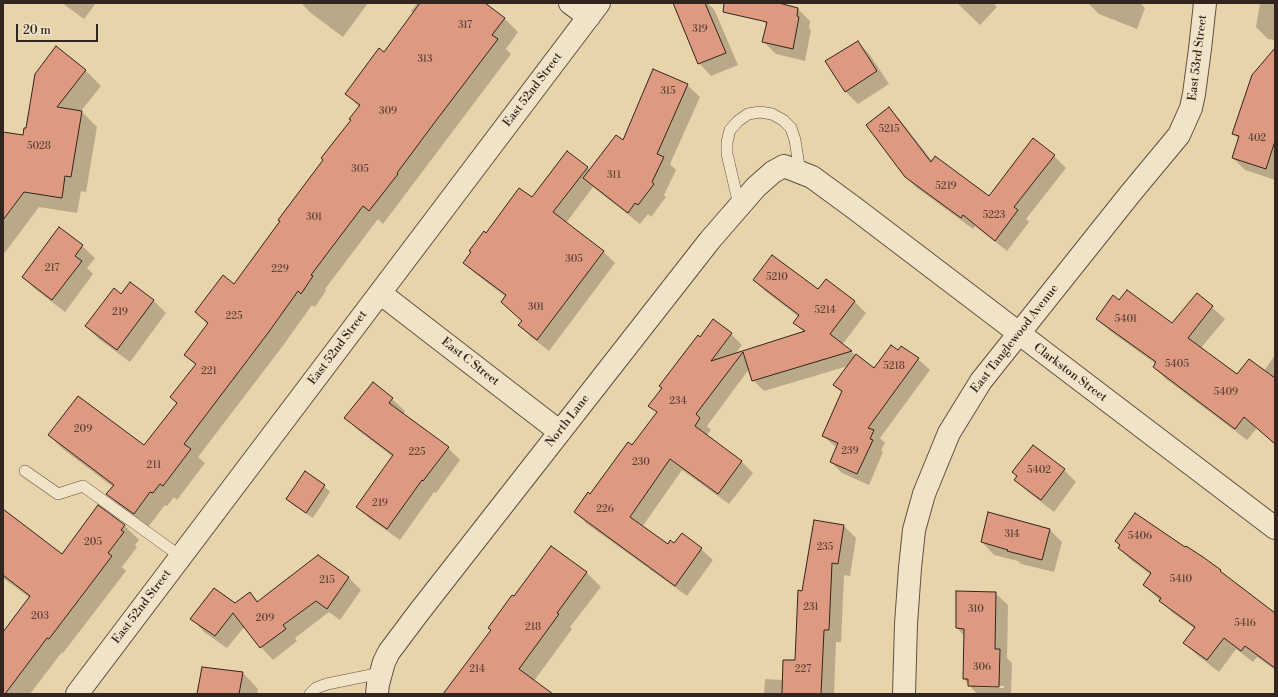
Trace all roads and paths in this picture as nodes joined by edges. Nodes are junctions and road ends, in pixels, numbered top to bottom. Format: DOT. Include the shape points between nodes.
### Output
graph roads {
  1 [pos="570,3"];
  2 [pos="1204,3"];
  3 [pos="594,10"];
  4 [pos="1164,152"];
  5 [pos="792,169"];
  6 [pos="739,205"];
  7 [pos="380,293"];
  8 [pos="1018,333"];
  9 [pos="560,432"];
  10 [pos="25,471"];
  11 [pos="1275,528"];
  12 [pos="180,556"];
  13 [pos="379,684"];
  14 [pos="77,694"];
  15 [pos="310,694"];
  16 [pos="904,694"];
  1 -- 3 [label="street"];
  2 -- 4 [label="street, East 53rd Street" via="1191,108 1179,135"];
  3 -- 7 [label="street, East 52nd Street"];
  4 -- 8 [label="street, East Tanglewood Avenue"];
  5 -- 6 [label="street, North Lane" via="773,172"];
  5 -- 6 [label="lane" via="795,140 791,128 772,114 748,114 730,130 727,142 727,154"];
  5 -- 8 [label="street, Clarkston Street" via="812,177"];
  6 -- 9 [label="street, North Lane"];
  7 -- 9 [label="street, East C Street"];
  7 -- 12 [label="street, East 52nd Street"];
  8 -- 11 [label="street, Clarkston Street"];
  8 -- 16 [label="street, East Tanglewood Avenue" via="980,381 949,433 924,494 914,530 910,568"];
  9 -- 13 [label="street, North Lane" via="389,652"];
  10 -- 12 [label="lane" via="58,494 83,486"];
  12 -- 14 [label="street, East 52nd Street"];
  13 -- 15 [label="lane" via="327,684 316,688"];
}
